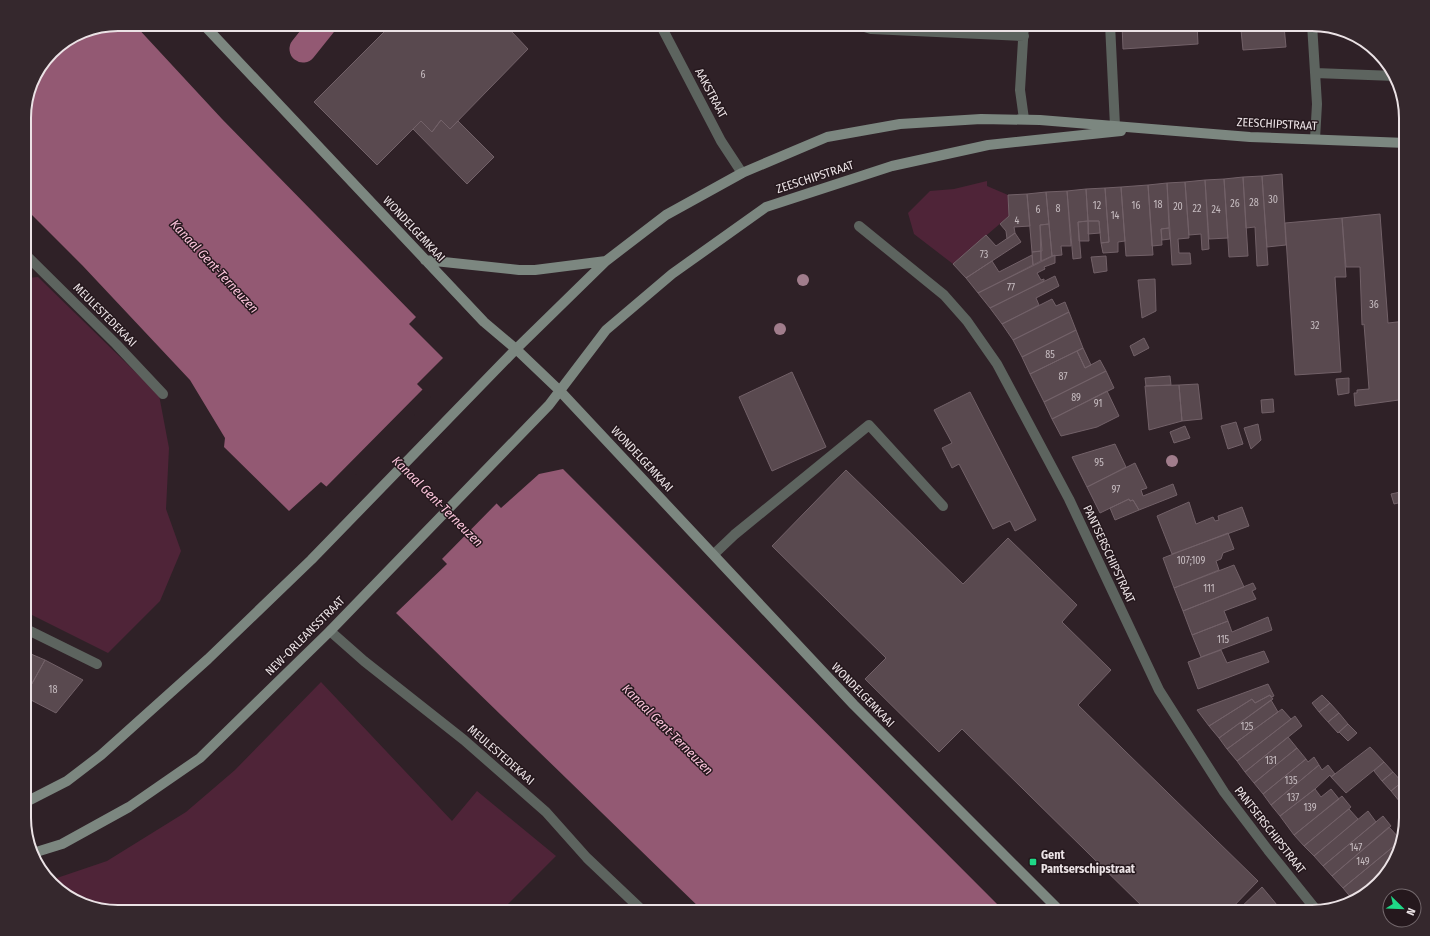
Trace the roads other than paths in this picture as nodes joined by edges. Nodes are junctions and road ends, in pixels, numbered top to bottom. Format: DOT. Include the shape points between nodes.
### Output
graph roads {
  1 [pos="210,31"];
  2 [pos="664,31"];
  3 [pos="915,31"];
  4 [pos="1024,31"];
  5 [pos="1110,31"];
  6 [pos="1312,31"];
  7 [pos="1024,36"];
  8 [pos="1315,73"];
  9 [pos="1387,76"];
  10 [pos="1024,119"];
  11 [pos="1115,126"];
  12 [pos="1146,128"];
  13 [pos="1316,139"];
  14 [pos="1399,142"];
  15 [pos="742,173"];
  16 [pos="858,226"];
  17 [pos="425,260"];
  18 [pos="606,261"];
  19 [pos="31,262"];
  20 [pos="516,349"];
  21 [pos="560,391"];
  22 [pos="163,394"];
  23 [pos="943,506"];
  24 [pos="714,554"];
  25 [pos="31,631"];
  26 [pos="330,631"];
  27 [pos="97,664"];
  28 [pos="31,799"];
  29 [pos="38,851"];
  30 [pos="637,905"];
  31 [pos="1055,905"];
  32 [pos="1313,905"];
  1 -- 17 [label="main road, WONDELGEMKAAI"];
  2 -- 15 [label="street, AAKSTRAAT" via="721,141"];
  3 -- 7 [label="street"];
  4 -- 7 [label="street"];
  5 -- 11 [label="street"];
  6 -- 8 [label="street"];
  7 -- 10 [label="street" via="1020,90"];
  8 -- 9 [label="street"];
  8 -- 13 [label="street"];
  10 -- 11 [label="main road, ZEESCHIPSTRAAT"];
  10 -- 15 [label="main road, ZEESCHIPSTRAAT" via="900,124 834,135"];
  11 -- 12 [label="main road, ZEESCHIPSTRAAT"];
  12 -- 13 [label="main road, ZEESCHIPSTRAAT" via="1250,137"];
  12 -- 21 [label="main road, ZEESCHIPSTRAAT" via="981,147 892,166 766,207 672,274 606,330"];
  13 -- 14 [label="main road, ZEESCHIPSTRAAT"];
  15 -- 18 [label="main road, ZEESCHIPSTRAAT" via="666,215"];
  16 -- 32 [label="street, PANTSERSCHIPSTRAAT" via="944,295 967,321 997,364 1069,500 1159,690 1224,792"];
  17 -- 18 [label="main road" via="519,270"];
  17 -- 20 [label="main road, WONDELGEMKAAI" via="484,322"];
  18 -- 20 [label="main road, ZEESCHIPSTRAAT"];
  19 -- 22 [label="street, MEULESTEDEKAAI" via="116,344"];
  20 -- 21 [label="main road, WONDELGEMKAAI"];
  20 -- 28 [label="main road" via="317,553 208,659 101,755 67,781"];
  21 -- 24 [label="main road, WONDELGEMKAAI"];
  21 -- 26 [label="main road, NEW-ORLEANSSTRAAT"];
  23 -- 24 [label="street" via="869,425"];
  24 -- 31 [label="main road, WONDELGEMKAAI" via="854,705"];
  25 -- 27 [label="street"];
  26 -- 29 [label="main road, NEW-ORLEANSSTRAAT" via="200,758 129,807 62,844"];
  26 -- 30 [label="street, MEULESTEDEKAAI" via="464,740 546,812 587,858"];
}
